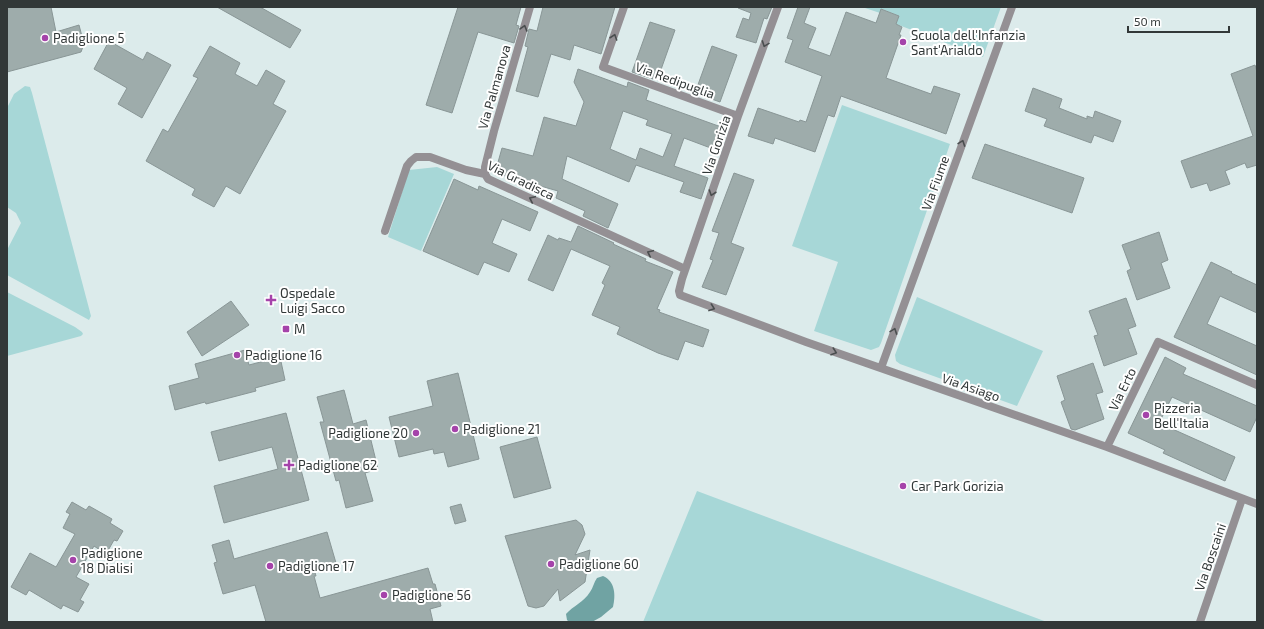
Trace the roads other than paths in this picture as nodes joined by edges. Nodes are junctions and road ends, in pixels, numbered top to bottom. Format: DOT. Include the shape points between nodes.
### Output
graph roads {
  1 [pos="530,7"];
  2 [pos="624,7"];
  3 [pos="778,7"];
  4 [pos="1012,7"];
  5 [pos="738,116"];
  6 [pos="485,174"];
  7 [pos="385,231"];
  8 [pos="686,269"];
  9 [pos="679,291"];
  10 [pos="881,368"];
  11 [pos="1257,385"];
  12 [pos="1107,447"];
  13 [pos="1242,499"];
  14 [pos="1257,504"];
  15 [pos="1200,622"];
  6 -- 1 [label="street, Via Palmanova, one-way" via="494,131"];
  5 -- 2 [label="street, Via Redipuglia, one-way" via="603,67"];
  3 -- 5 [label="street, Via Gorizia, one-way"];
  10 -- 4 [label="street, Via Fiume, one-way"];
  5 -- 8 [label="street, Via Gorizia, one-way"];
  6 -- 7 [label="street, Via Gradisca" via="430,157 416,157 407,166"];
  8 -- 6 [label="street, Via Gradisca, one-way" via="488,179"];
  8 -- 9 [label="street, Via Gorizia"];
  9 -- 10 [label="street, Via Asiago, one-way" via="684,298"];
  10 -- 12 [label="street, Via Asiago"];
  11 -- 12 [label="street, Via Erto" via="1158,342"];
  12 -- 13 [label="street, Via Asiago"];
  13 -- 14 [label="street, Via Asiago"];
  13 -- 15 [label="street, Via Boscaini"];
}
